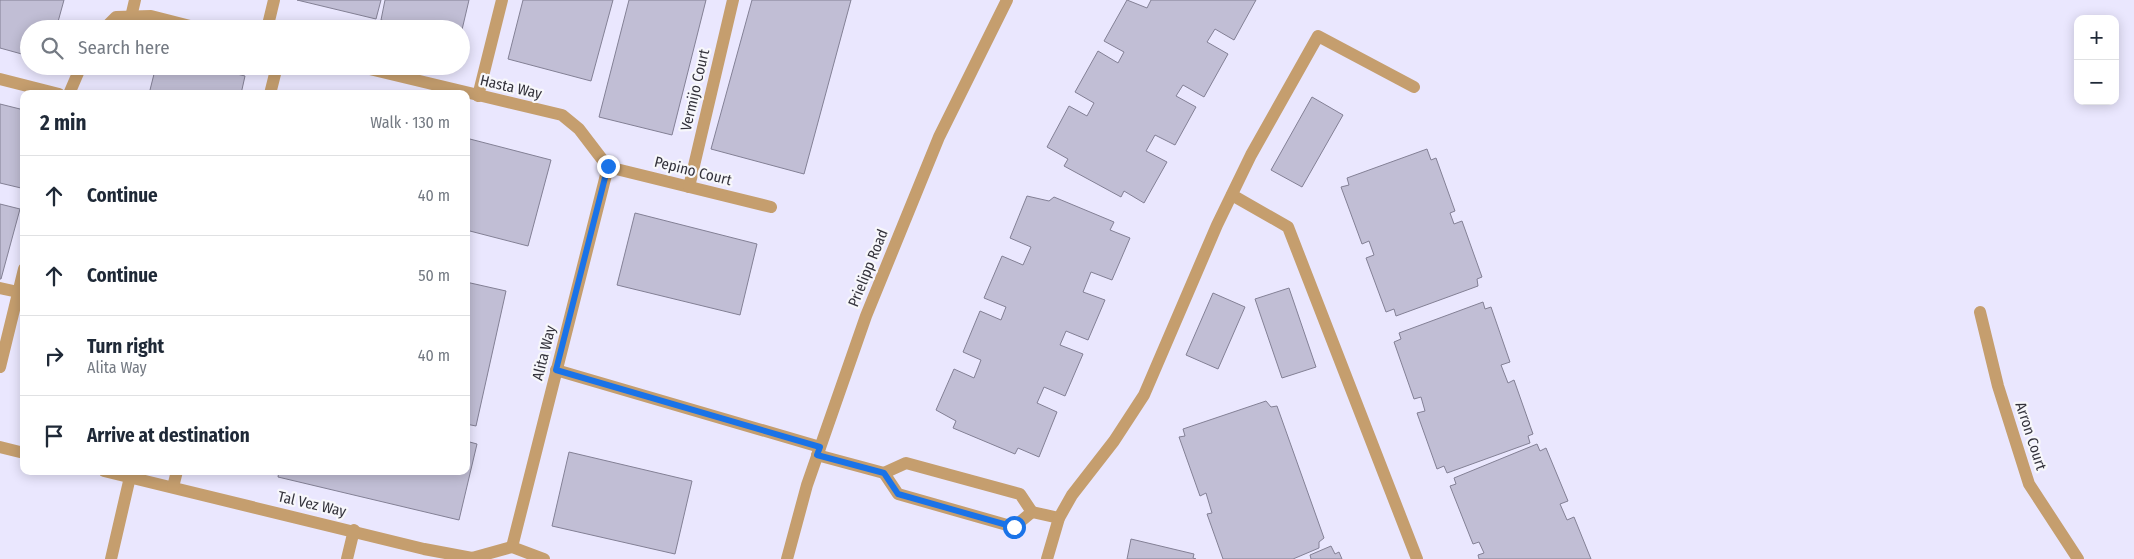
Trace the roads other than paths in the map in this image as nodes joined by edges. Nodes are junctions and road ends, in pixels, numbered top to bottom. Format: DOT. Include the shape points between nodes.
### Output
graph roads {
  1 [pos="135,0"];
  2 [pos="274,0"];
  3 [pos="502,0"];
  4 [pos="733,0"];
  5 [pos="1007,0"];
  6 [pos="131,17"];
  7 [pos="113,20"];
  8 [pos="167,20"];
  9 [pos="269,20"];
  10 [pos="77,75"];
  11 [pos="275,75"];
  12 [pos="393,75"];
  13 [pos="0,79"];
  14 [pos="1414,87"];
  15 [pos="43,90"];
  16 [pos="72,90"];
  17 [pos="271,90"];
  18 [pos="454,90"];
  19 [pos="470,94"];
  20 [pos="478,96"];
  21 [pos="608,166"];
  22 [pos="689,187"];
  23 [pos="1232,195"];
  24 [pos="771,207"];
  25 [pos="20,284"];
  26 [pos="0,288"];
  27 [pos="18,292"];
  28 [pos="1980,312"];
  29 [pos="0,367"];
  30 [pos="556,370"];
  31 [pos="0,447"];
  32 [pos="819,451"];
  33 [pos="20,452"];
  34 [pos="884,473"];
  35 [pos="121,475"];
  36 [pos="176,475"];
  37 [pos="130,477"];
  38 [pos="173,488"];
  39 [pos="1032,512"];
  40 [pos="1059,518"];
  41 [pos="354,530"];
  42 [pos="512,547"];
  43 [pos="111,559"];
  44 [pos="347,559"];
  45 [pos="544,559"];
  46 [pos="787,559"];
  47 [pos="1047,559"];
  48 [pos="1417,559"];
  49 [pos="2078,559"];
  1 -- 6 [label="street"];
  2 -- 9 [label="street"];
  3 -- 20 [label="street"];
  4 -- 22 [label="street, Vermijo Court"];
  5 -- 32 [label="street, Prielipp Road" via="939,137 866,316"];
  6 -- 7 [label="street"];
  6 -- 8 [label="street" via="151,16"];
  10 -- 16 [label="street"];
  11 -- 17 [label="street"];
  12 -- 18 [label="street, Hasta Way"];
  13 -- 15 [label="street"];
  14 -- 23 [label="street" via="1318,36"];
  19 -- 20 [label="street, Hasta Way"];
  20 -- 21 [label="street, Hasta Way" via="562,116 579,129"];
  21 -- 22 [label="street, Pepino Court"];
  21 -- 30 [label="street, Alita Way"];
  22 -- 24 [label="street, Pepino Court"];
  23 -- 40 [label="street" via="1144,395"];
  23 -- 48 [label="street" via="1288,227"];
  25 -- 27 [label="street"];
  26 -- 27 [label="street"];
  27 -- 29 [label="street"];
  28 -- 49 [label="street, Arron Court" via="1998,386 2029,484"];
  30 -- 32 [label="street"];
  30 -- 42 [label="street, Alita Way"];
  31 -- 33 [label="street"];
  32 -- 34 [label="street"];
  32 -- 46 [label="street, Prielipp Road"];
  34 -- 39 [label="street" via="906,463 1020,494"];
  34 -- 39 [label="street" via="898,494 1014,527"];
  35 -- 37 [label="street, Tal Vez Way"];
  36 -- 38 [label="street"];
  37 -- 38 [label="street, Tal Vez Way"];
  37 -- 43 [label="street"];
  38 -- 41 [label="street, Tal Vez Way"];
  39 -- 40 [label="street"];
  40 -- 47 [label="street"];
  41 -- 42 [label="street, Tal Vez Way" via="472,558"];
  41 -- 44 [label="street"];
  42 -- 45 [label="street"];
}
